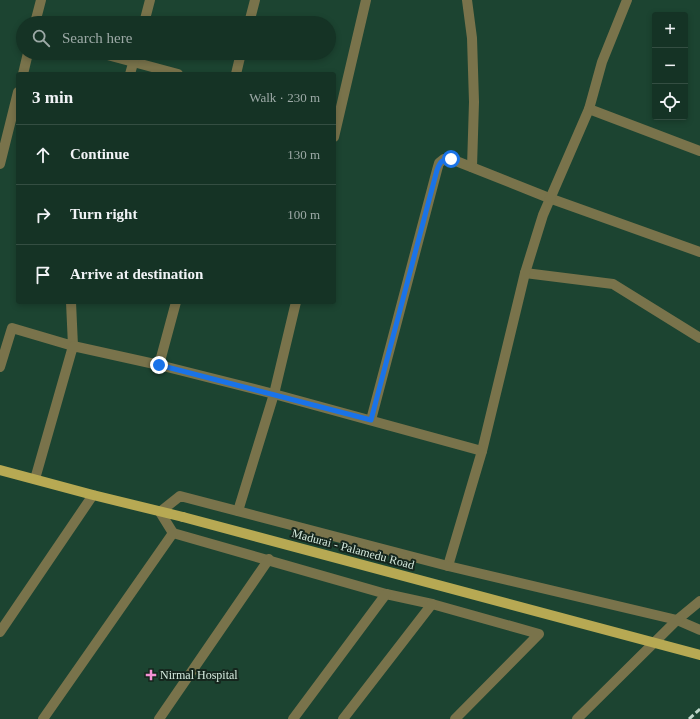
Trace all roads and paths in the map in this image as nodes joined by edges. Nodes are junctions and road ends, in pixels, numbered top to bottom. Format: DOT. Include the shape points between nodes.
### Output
graph roads {
  1 [pos="41,0"];
  2 [pos="150,0"];
  3 [pos="255,0"];
  4 [pos="366,0"];
  5 [pos="467,0"];
  6 [pos="627,0"];
  7 [pos="37,16"];
  8 [pos="146,16"];
  9 [pos="251,16"];
  10 [pos="26,60"];
  11 [pos="134,60"];
  12 [pos="140,60"];
  13 [pos="239,60"];
  14 [pos="23,72"];
  15 [pos="130,72"];
  16 [pos="172,72"];
  17 [pos="236,72"];
  18 [pos="16,100"];
  19 [pos="588,109"];
  20 [pos="337,114"];
  21 [pos="700,151"];
  22 [pos="0,164"];
  23 [pos="472,167"];
  24 [pos="549,198"];
  25 [pos="700,252"];
  26 [pos="525,273"];
  27 [pos="71,304"];
  28 [pos="175,304"];
  29 [pos="296,304"];
  30 [pos="700,338"];
  31 [pos="73,346"];
  32 [pos="159,365"];
  33 [pos="0,367"];
  34 [pos="274,394"];
  35 [pos="371,420"];
  36 [pos="482,451"];
  37 [pos="0,470"];
  38 [pos="35,479"];
  39 [pos="93,495"];
  40 [pos="238,511"];
  41 [pos="160,512"];
  42 [pos="173,533"];
  43 [pos="269,559"];
  44 [pos="448,566"];
  45 [pos="386,594"];
  46 [pos="700,601"];
  47 [pos="432,604"];
  48 [pos="678,620"];
  49 [pos="700,630"];
  50 [pos="0,632"];
  51 [pos="700,655"];
  52 [pos="43,719"];
  53 [pos="159,719"];
  54 [pos="293,719"];
  55 [pos="344,719"];
  56 [pos="455,719"];
  57 [pos="577,719"];
  1 -- 7 [label="street"];
  2 -- 8 [label="street"];
  3 -- 9 [label="street"];
  4 -- 20 [label="street"];
  5 -- 23 [label="street" via="472,38 474,102"];
  6 -- 19 [label="street" via="602,62"];
  10 -- 14 [label="street"];
  11 -- 15 [label="street"];
  12 -- 16 [label="street"];
  13 -- 17 [label="street"];
  18 -- 22 [label="street"];
  19 -- 21 [label="street"];
  19 -- 24 [label="street"];
  23 -- 24 [label="street"];
  23 -- 35 [label="street" via="451,159 444,159 439,163"];
  24 -- 25 [label="street"];
  24 -- 26 [label="street"];
  26 -- 30 [label="street" via="613,284"];
  26 -- 36 [label="street"];
  27 -- 31 [label="street"];
  28 -- 32 [label="street"];
  29 -- 34 [label="street"];
  31 -- 32 [label="street"];
  31 -- 33 [label="street" via="12,328"];
  31 -- 38 [label="street"];
  32 -- 34 [label="street"];
  34 -- 35 [label="street"];
  34 -- 40 [label="street"];
  35 -- 36 [label="street"];
  36 -- 44 [label="street"];
  37 -- 38 [label="main road, Madurai - Palamedu Road"];
  38 -- 39 [label="main road, Madurai - Palamedu Road"];
  39 -- 41 [label="main road, Madurai - Palamedu Road"];
  39 -- 50 [label="street"];
  40 -- 41 [label="street" via="180,496"];
  40 -- 44 [label="street"];
  41 -- 42 [label="street"];
  41 -- 51 [label="main road, Madurai - Palamedu Road, bridge"];
  42 -- 43 [label="street"];
  42 -- 52 [label="street"];
  43 -- 45 [label="street"];
  43 -- 53 [label="street"];
  44 -- 48 [label="street"];
  45 -- 47 [label="street"];
  45 -- 54 [label="street"];
  46 -- 48 [label="street"];
  47 -- 55 [label="street"];
  47 -- 56 [label="street" via="539,634"];
  48 -- 49 [label="street"];
  48 -- 57 [label="street"];
}
